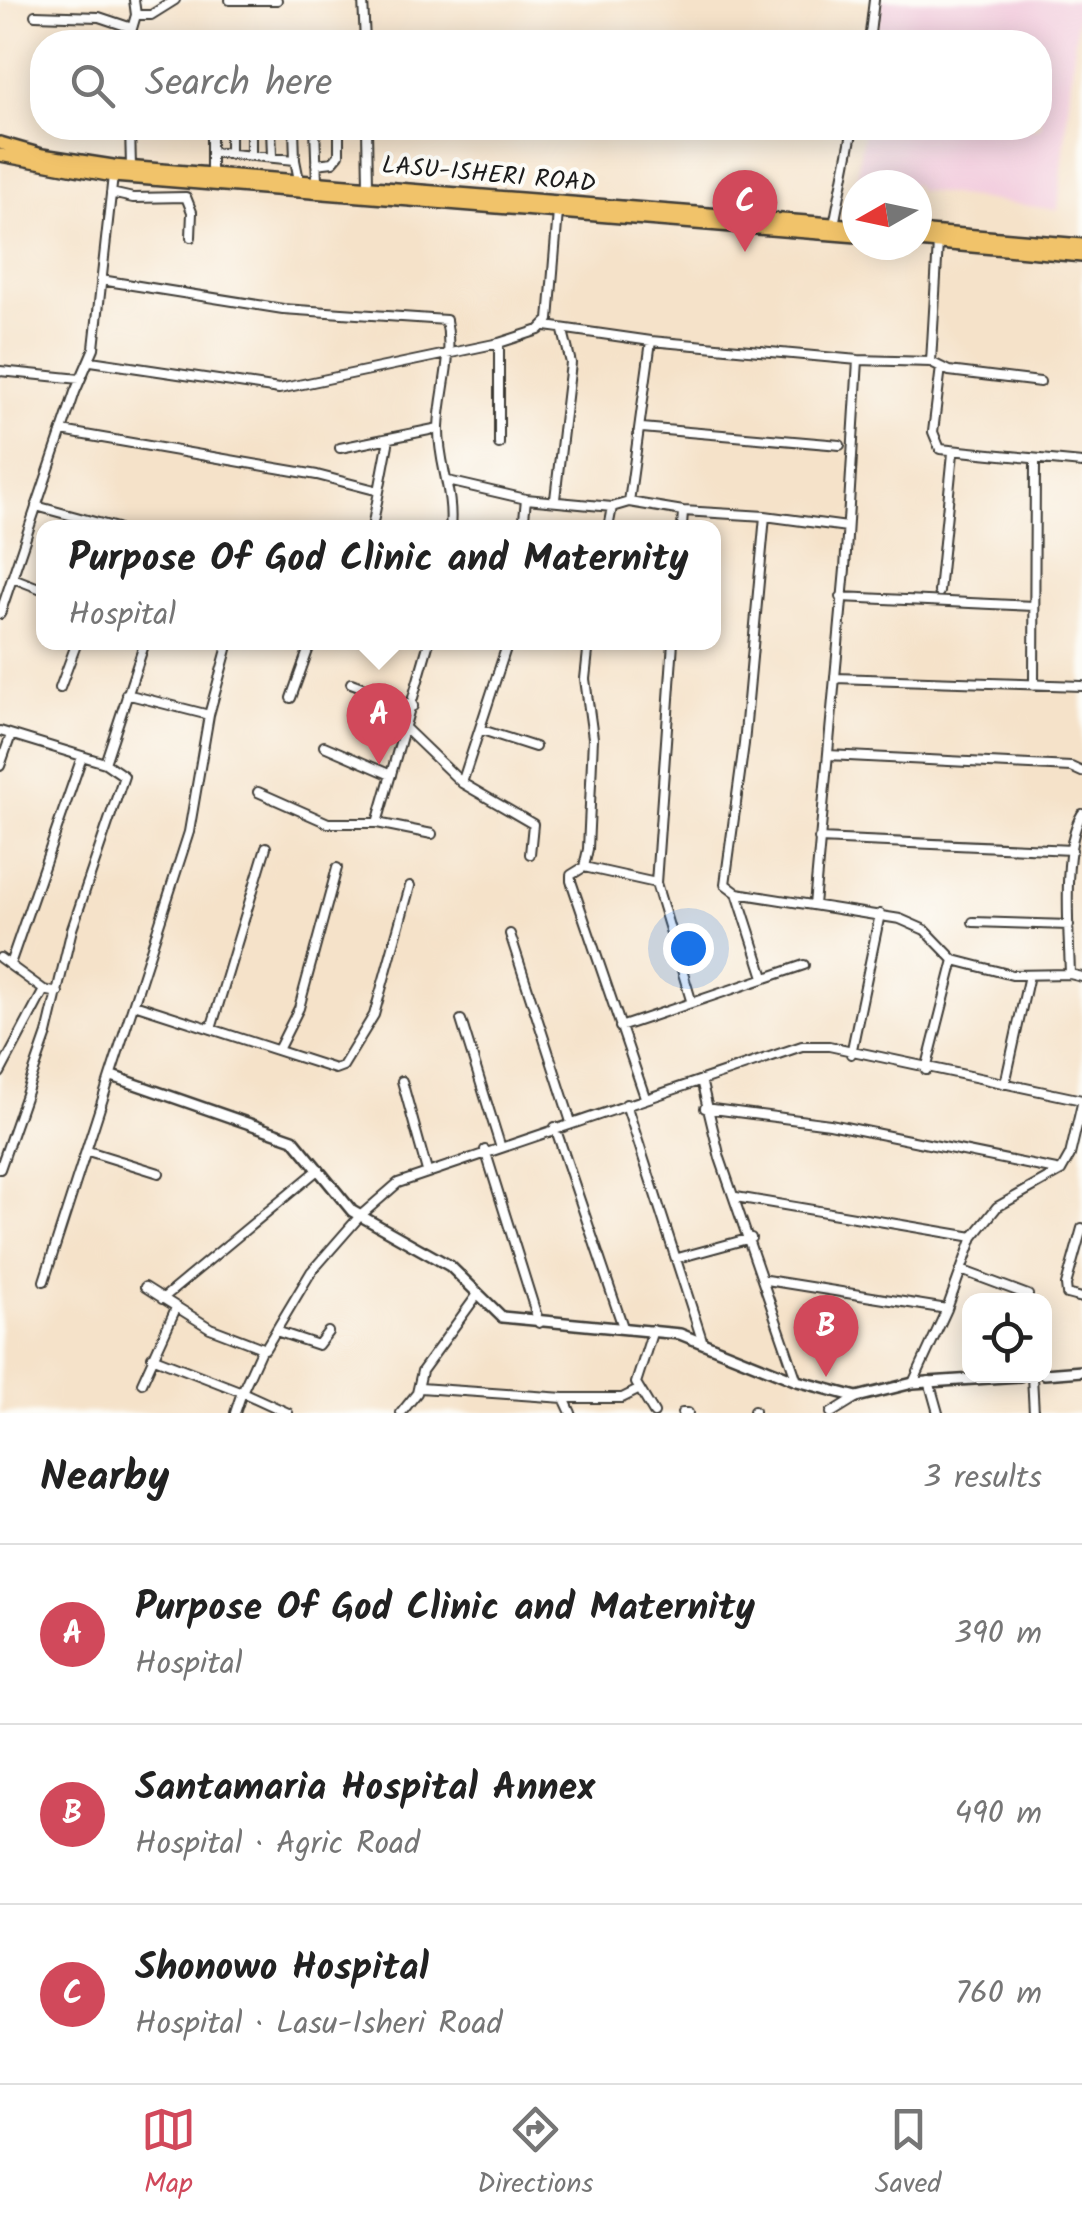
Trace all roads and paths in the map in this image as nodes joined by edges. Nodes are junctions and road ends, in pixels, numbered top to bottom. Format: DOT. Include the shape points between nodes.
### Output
graph roads {
  1 [pos="134,0"];
  2 [pos="175,0"];
  3 [pos="230,0"];
  4 [pos="276,0"];
  5 [pos="363,0"];
  6 [pos="874,0"];
  7 [pos="136,15"];
  8 [pos="35,16"];
  9 [pos="129,27"];
  10 [pos="129,30"];
  11 [pos="364,30"];
  12 [pos="870,30"];
  13 [pos="130,140"];
  14 [pos="211,140"];
  15 [pos="230,140"];
  16 [pos="251,140"];
  17 [pos="271,140"];
  18 [pos="294,140"];
  19 [pos="315,140"];
  20 [pos="339,140"];
  21 [pos="367,140"];
  22 [pos="851,140"];
  23 [pos="0,143"];
  24 [pos="211,152"];
  25 [pos="230,152"];
  26 [pos="251,154"];
  27 [pos="0,155"];
  28 [pos="272,156"];
  29 [pos="294,160"];
  30 [pos="316,164"];
  31 [pos="130,167"];
  32 [pos="211,174"];
  33 [pos="112,176"];
  34 [pos="299,180"];
  35 [pos="317,182"];
  36 [pos="368,186"];
  37 [pos="111,193"];
  38 [pos="558,212"];
  39 [pos="834,224"];
  40 [pos="842,225"];
  41 [pos="932,232"];
  42 [pos="842,235"];
  43 [pos="191,237"];
  44 [pos="932,243"];
  45 [pos="938,243"];
  46 [pos="1082,245"];
  47 [pos="1082,256"];
  48 [pos="101,280"];
  49 [pos="546,326"];
  50 [pos="562,330"];
  51 [pos="650,341"];
  52 [pos="499,342"];
  53 [pos="448,355"];
  54 [pos="858,360"];
  55 [pos="91,361"];
  56 [pos="931,362"];
  57 [pos="941,368"];
  58 [pos="0,373"];
  59 [pos="80,379"];
  60 [pos="1040,382"];
  61 [pos="439,428"];
  62 [pos="642,428"];
  63 [pos="62,432"];
  64 [pos="390,439"];
  65 [pos="499,444"];
  66 [pos="840,445"];
  67 [pos="340,448"];
  68 [pos="954,453"];
  69 [pos="1034,461"];
  70 [pos="1082,463"];
  71 [pos="448,482"];
  72 [pos="379,491"];
  73 [pos="526,499"];
  74 [pos="555,499"];
  75 [pos="629,502"];
  76 [pos="36,506"];
  77 [pos="612,508"];
  78 [pos="683,511"];
  79 [pos="765,516"];
  80 [pos="88,520"];
  81 [pos="374,520"];
  82 [pos="450,520"];
  83 [pos="524,520"];
  84 [pos="610,520"];
  85 [pos="682,520"];
  86 [pos="847,527"];
  87 [pos="13,578"];
  88 [pos="36,587"];
  89 [pos="939,592"];
  90 [pos="842,597"];
  91 [pos="1034,606"];
  92 [pos="0,614"];
  93 [pos="74,650"];
  94 [pos="142,650"];
  95 [pos="227,650"];
  96 [pos="308,650"];
  97 [pos="426,650"];
  98 [pos="506,650"];
  99 [pos="589,650"];
  100 [pos="672,650"];
  101 [pos="835,678"];
  102 [pos="351,683"];
  103 [pos="1034,685"];
  104 [pos="1082,686"];
  105 [pos="60,688"];
  106 [pos="126,694"];
  107 [pos="291,698"];
  108 [pos="413,706"];
  109 [pos="208,715"];
  110 [pos="406,729"];
  111 [pos="482,730"];
  112 [pos="0,731"];
  113 [pos="11,735"];
  114 [pos="324,746"];
  115 [pos="536,747"];
  116 [pos="828,755"];
  117 [pos="82,757"];
  118 [pos="105,763"];
  119 [pos="0,766"];
  120 [pos="1082,772"];
  121 [pos="391,775"];
  122 [pos="462,782"];
  123 [pos="258,792"];
  124 [pos="1082,814"];
  125 [pos="377,824"];
  126 [pos="432,834"];
  127 [pos="820,838"];
  128 [pos="266,847"];
  129 [pos="1072,850"];
  130 [pos="530,854"];
  131 [pos="584,867"];
  132 [pos="337,868"];
  133 [pos="656,883"];
  134 [pos="410,886"];
  135 [pos="738,893"];
  136 [pos="1071,894"];
  137 [pos="1082,895"];
  138 [pos="814,906"];
  139 [pos="880,914"];
  140 [pos="973,922"];
  141 [pos="1069,925"];
  142 [pos="510,934"];
  143 [pos="0,958"];
  144 [pos="954,960"];
  145 [pos="10,964"];
  146 [pos="804,965"];
  147 [pos="1070,974"];
  148 [pos="1029,975"];
  149 [pos="764,977"];
  150 [pos="1082,978"];
  151 [pos="44,990"];
  152 [pos="58,993"];
  153 [pos="691,1000"];
  154 [pos="134,1004"];
  155 [pos="461,1020"];
  156 [pos="620,1027"];
  157 [pos="211,1029"];
  158 [pos="278,1050"];
  159 [pos="851,1054"];
  160 [pos="926,1070"];
  161 [pos="0,1073"];
  162 [pos="112,1076"];
  163 [pos="700,1080"];
  164 [pos="402,1081"];
  165 [pos="1005,1084"];
  166 [pos="646,1097"];
  167 [pos="1082,1102"];
  168 [pos="626,1104"];
  169 [pos="705,1108"];
  170 [pos="571,1122"];
  171 [pos="556,1127"];
  172 [pos="500,1146"];
  173 [pos="486,1150"];
  174 [pos="88,1151"];
  175 [pos="319,1169"];
  176 [pos="0,1170"];
  177 [pos="427,1171"];
  178 [pos="1061,1171"];
  179 [pos="159,1173"];
  180 [pos="736,1196"];
  181 [pos="360,1216"];
  182 [pos="1082,1228"];
  183 [pos="973,1237"];
  184 [pos="751,1238"];
  185 [pos="678,1258"];
  186 [pos="961,1270"];
  187 [pos="766,1280"];
  188 [pos="44,1281"];
  189 [pos="145,1287"];
  190 [pos="1020,1293"];
  191 [pos="478,1294"];
  192 [pos="1082,1298"];
  193 [pos="162,1299"];
  194 [pos="176,1308"];
  195 [pos="948,1310"];
  196 [pos="540,1324"];
  197 [pos="623,1326"];
  198 [pos="653,1330"];
  199 [pos="276,1331"];
  200 [pos="328,1332"];
  201 [pos="702,1340"];
  202 [pos="262,1350"];
  203 [pos="152,1357"];
  204 [pos="1082,1371"];
  205 [pos="1052,1373"];
  206 [pos="962,1379"];
  207 [pos="797,1381"];
  208 [pos="929,1381"];
  209 [pos="142,1383"];
  210 [pos="912,1383"];
  211 [pos="1032,1383"];
  212 [pos="420,1388"];
  213 [pos="638,1390"];
  214 [pos="242,1392"];
  215 [pos="830,1392"];
  216 [pos="564,1398"];
  217 [pos="857,1398"];
  218 [pos="836,1412"];
  219 [pos="235,1413"];
  220 [pos="288,1413"];
  221 [pos="401,1413"];
  222 [pos="571,1413"];
  223 [pos="654,1413"];
  224 [pos="938,1413"];
  225 [pos="1034,1413"];
  1 -- 7 [label="street"];
  2 -- 7 [label="street" via="152,15"];
  3 -- 4 [label="street"];
  5 -- 11 [label="street"];
  6 -- 12 [label="street"];
  7 -- 9 [label="street"];
  8 -- 9 [label="street" via="99,17"];
  9 -- 10 [label="street"];
  13 -- 31 [label="street"];
  14 -- 24 [label="street"];
  15 -- 25 [label="street"];
  16 -- 26 [label="street"];
  17 -- 28 [label="street"];
  18 -- 29 [label="street"];
  19 -- 30 [label="street"];
  20 -- 30 [label="street" via="333,162"];
  21 -- 36 [label="street"];
  22 -- 39 [label="street"];
  23 -- 31 [label="main road, LASU-ISHERI ROAD"];
  24 -- 25 [label="street"];
  24 -- 32 [label="street"];
  25 -- 26 [label="street"];
  26 -- 28 [label="street"];
  27 -- 33 [label="main road, LASU-ISHERI ROAD"];
  28 -- 29 [label="street"];
  29 -- 34 [label="street"];
  30 -- 35 [label="street"];
  31 -- 32 [label="main road, LASU-ISHERI ROAD"];
  32 -- 34 [label="main road, LASU-ISHERI ROAD"];
  33 -- 37 [label="street"];
  33 -- 38 [label="main road, LASU-ISHERI ROAD"];
  34 -- 35 [label="main road, LASU-ISHERI ROAD"];
  35 -- 36 [label="main road, LASU-ISHERI ROAD"];
  36 -- 39 [label="main road, LASU-ISHERI ROAD"];
  37 -- 43 [label="street" via="186,197"];
  37 -- 48 [label="street"];
  38 -- 42 [label="main road, LASU-ISHERI ROAD"];
  38 -- 49 [label="street"];
  39 -- 40 [label="main road, LASU-ISHERI ROAD"];
  41 -- 46 [label="main road"];
  44 -- 45 [label="main road"];
  45 -- 47 [label="main road"];
  45 -- 56 [label="street"];
  48 -- 53 [label="street" via="283,309 442,318"];
  48 -- 55 [label="street"];
  49 -- 50 [label="street"];
  49 -- 52 [label="street"];
  50 -- 51 [label="street"];
  50 -- 74 [label="street" via="571,363"];
  51 -- 54 [label="street"];
  51 -- 62 [label="street"];
  52 -- 53 [label="street"];
  52 -- 65 [label="street"];
  53 -- 55 [label="street" via="280,388"];
  53 -- 61 [label="street"];
  54 -- 56 [label="street"];
  54 -- 86 [label="street"];
  55 -- 59 [label="street"];
  56 -- 57 [label="street"];
  57 -- 60 [label="street"];
  57 -- 68 [label="street" via="933,432 940,450"];
  58 -- 59 [label="street"];
  59 -- 63 [label="street"];
  61 -- 64 [label="street"];
  61 -- 71 [label="street"];
  62 -- 66 [label="street"];
  62 -- 75 [label="street"];
  63 -- 72 [label="street"];
  63 -- 76 [label="street"];
  64 -- 67 [label="street"];
  64 -- 72 [label="street"];
  68 -- 69 [label="street"];
  68 -- 89 [label="street"];
  69 -- 70 [label="street"];
  69 -- 91 [label="street"];
  71 -- 73 [label="street"];
  71 -- 82 [label="street"];
  72 -- 81 [label="street"];
  73 -- 74 [label="street"];
  73 -- 83 [label="street"];
  74 -- 77 [label="street"];
  75 -- 77 [label="street"];
  75 -- 78 [label="street"];
  76 -- 80 [label="street"];
  76 -- 87 [label="street"];
  77 -- 84 [label="street"];
  78 -- 79 [label="street"];
  78 -- 85 [label="street"];
  79 -- 86 [label="street"];
  79 -- 135 [label="street" via="744,744 724,873 725,884"];
  86 -- 90 [label="street"];
  87 -- 88 [label="street"];
  87 -- 92 [label="street"];
  90 -- 91 [label="street"];
  90 -- 101 [label="street"];
  91 -- 103 [label="street"];
  93 -- 105 [label="street"];
  94 -- 106 [label="street"];
  95 -- 109 [label="street"];
  96 -- 107 [label="street"];
  97 -- 108 [label="street"];
  98 -- 111 [label="street"];
  99 -- 131 [label="street" via="593,738"];
  100 -- 133 [label="street"];
  101 -- 103 [label="street"];
  101 -- 116 [label="street"];
  102 -- 108 [label="street"];
  103 -- 104 [label="street"];
  106 -- 109 [label="street"];
  106 -- 118 [label="street"];
  108 -- 110 [label="street"];
  109 -- 154 [label="street" via="189,832"];
  110 -- 121 [label="street"];
  110 -- 122 [label="street"];
  111 -- 115 [label="street"];
  111 -- 122 [label="street"];
  112 -- 113 [label="street"];
  113 -- 117 [label="street"];
  113 -- 119 [label="street"];
  114 -- 121 [label="street"];
  116 -- 120 [label="street"];
  116 -- 127 [label="street"];
  117 -- 118 [label="street"];
  117 -- 145 [label="street"];
  118 -- 152 [label="street" via="124,776 72,929"];
  121 -- 125 [label="street"];
  122 -- 130 [label="street" via="533,824"];
  123 -- 125 [label="street" via="328,824"];
  124 -- 129 [label="street"];
  125 -- 126 [label="street"];
  127 -- 129 [label="street"];
  127 -- 138 [label="street"];
  128 -- 157 [label="street"];
  129 -- 136 [label="street"];
  131 -- 133 [label="street"];
  131 -- 156 [label="street" via="571,881"];
  132 -- 158 [label="street" via="299,1008"];
  133 -- 153 [label="street"];
  134 -- 158 [label="street" via="374,1015 343,1066"];
  135 -- 138 [label="street"];
  135 -- 149 [label="street"];
  136 -- 137 [label="street"];
  136 -- 141 [label="street"];
  138 -- 139 [label="street"];
  139 -- 144 [label="street" via="920,927"];
  139 -- 159 [label="street"];
  140 -- 141 [label="street"];
  141 -- 147 [label="street"];
  142 -- 170 [label="street"];
  143 -- 145 [label="street"];
  144 -- 148 [label="street"];
  144 -- 160 [label="street"];
  145 -- 151 [label="street"];
  146 -- 149 [label="street"];
  147 -- 148 [label="street"];
  147 -- 150 [label="street"];
  148 -- 165 [label="street"];
  149 -- 153 [label="street"];
  151 -- 152 [label="street"];
  151 -- 161 [label="street"];
  152 -- 176 [label="street"];
  153 -- 156 [label="street"];
  154 -- 157 [label="street"];
  154 -- 162 [label="street"];
  155 -- 172 [label="street"];
  156 -- 166 [label="street"];
  157 -- 158 [label="street"];
  159 -- 160 [label="street"];
  159 -- 163 [label="street" via="802,1046"];
  160 -- 165 [label="street"];
  162 -- 174 [label="street"];
  162 -- 175 [label="street" via="282,1133"];
  163 -- 166 [label="street"];
  163 -- 169 [label="street"];
  164 -- 177 [label="street"];
  165 -- 167 [label="street"];
  166 -- 168 [label="street"];
  167 -- 178 [label="street"];
  168 -- 170 [label="street"];
  168 -- 185 [label="street"];
  169 -- 178 [label="street" via="830,1124"];
  169 -- 180 [label="street"];
  170 -- 171 [label="street"];
  171 -- 172 [label="street"];
  171 -- 197 [label="street"];
  172 -- 173 [label="street"];
  173 -- 177 [label="street"];
  173 -- 196 [label="street"];
  174 -- 179 [label="street"];
  174 -- 188 [label="street"];
  175 -- 181 [label="street"];
  175 -- 193 [label="street"];
  177 -- 181 [label="street" via="391,1188"];
  178 -- 183 [label="street" via="997,1208"];
  180 -- 183 [label="street"];
  180 -- 184 [label="street"];
  181 -- 191 [label="street" via="450,1266"];
  181 -- 199 [label="street" via="311,1272"];
  182 -- 192 [label="street" via="1066,1285 1067,1294"];
  183 -- 186 [label="street"];
  184 -- 185 [label="street"];
  184 -- 187 [label="street"];
  185 -- 201 [label="street"];
  186 -- 190 [label="street"];
  186 -- 195 [label="street"];
  187 -- 195 [label="street"];
  187 -- 207 [label="street"];
  189 -- 193 [label="street"];
  191 -- 196 [label="street" via="502,1317"];
  191 -- 212 [label="street" via="422,1372"];
  193 -- 194 [label="street"];
  194 -- 202 [label="street"];
  194 -- 203 [label="street"];
  195 -- 210 [label="street"];
  196 -- 197 [label="street"];
  197 -- 198 [label="street"];
  198 -- 201 [label="street"];
  198 -- 213 [label="street" via="636,1372"];
  199 -- 200 [label="street" via="318,1345"];
  199 -- 202 [label="street"];
  201 -- 207 [label="street"];
  202 -- 214 [label="street"];
  203 -- 209 [label="street"];
  203 -- 214 [label="street"];
  204 -- 205 [label="street"];
  206 -- 208 [label="street"];
  207 -- 215 [label="street"];
  208 -- 210 [label="street"];
  208 -- 224 [label="street"];
  210 -- 217 [label="street"];
  211 -- 225 [label="street"];
  212 -- 216 [label="street"];
  212 -- 221 [label="street"];
  213 -- 216 [label="street" via="622,1398"];
  213 -- 223 [label="street"];
  214 -- 219 [label="street"];
  214 -- 220 [label="street"];
  215 -- 217 [label="street"];
  215 -- 218 [label="street"];
  216 -- 222 [label="street"];
  217 -- 218 [label="street"];
}
